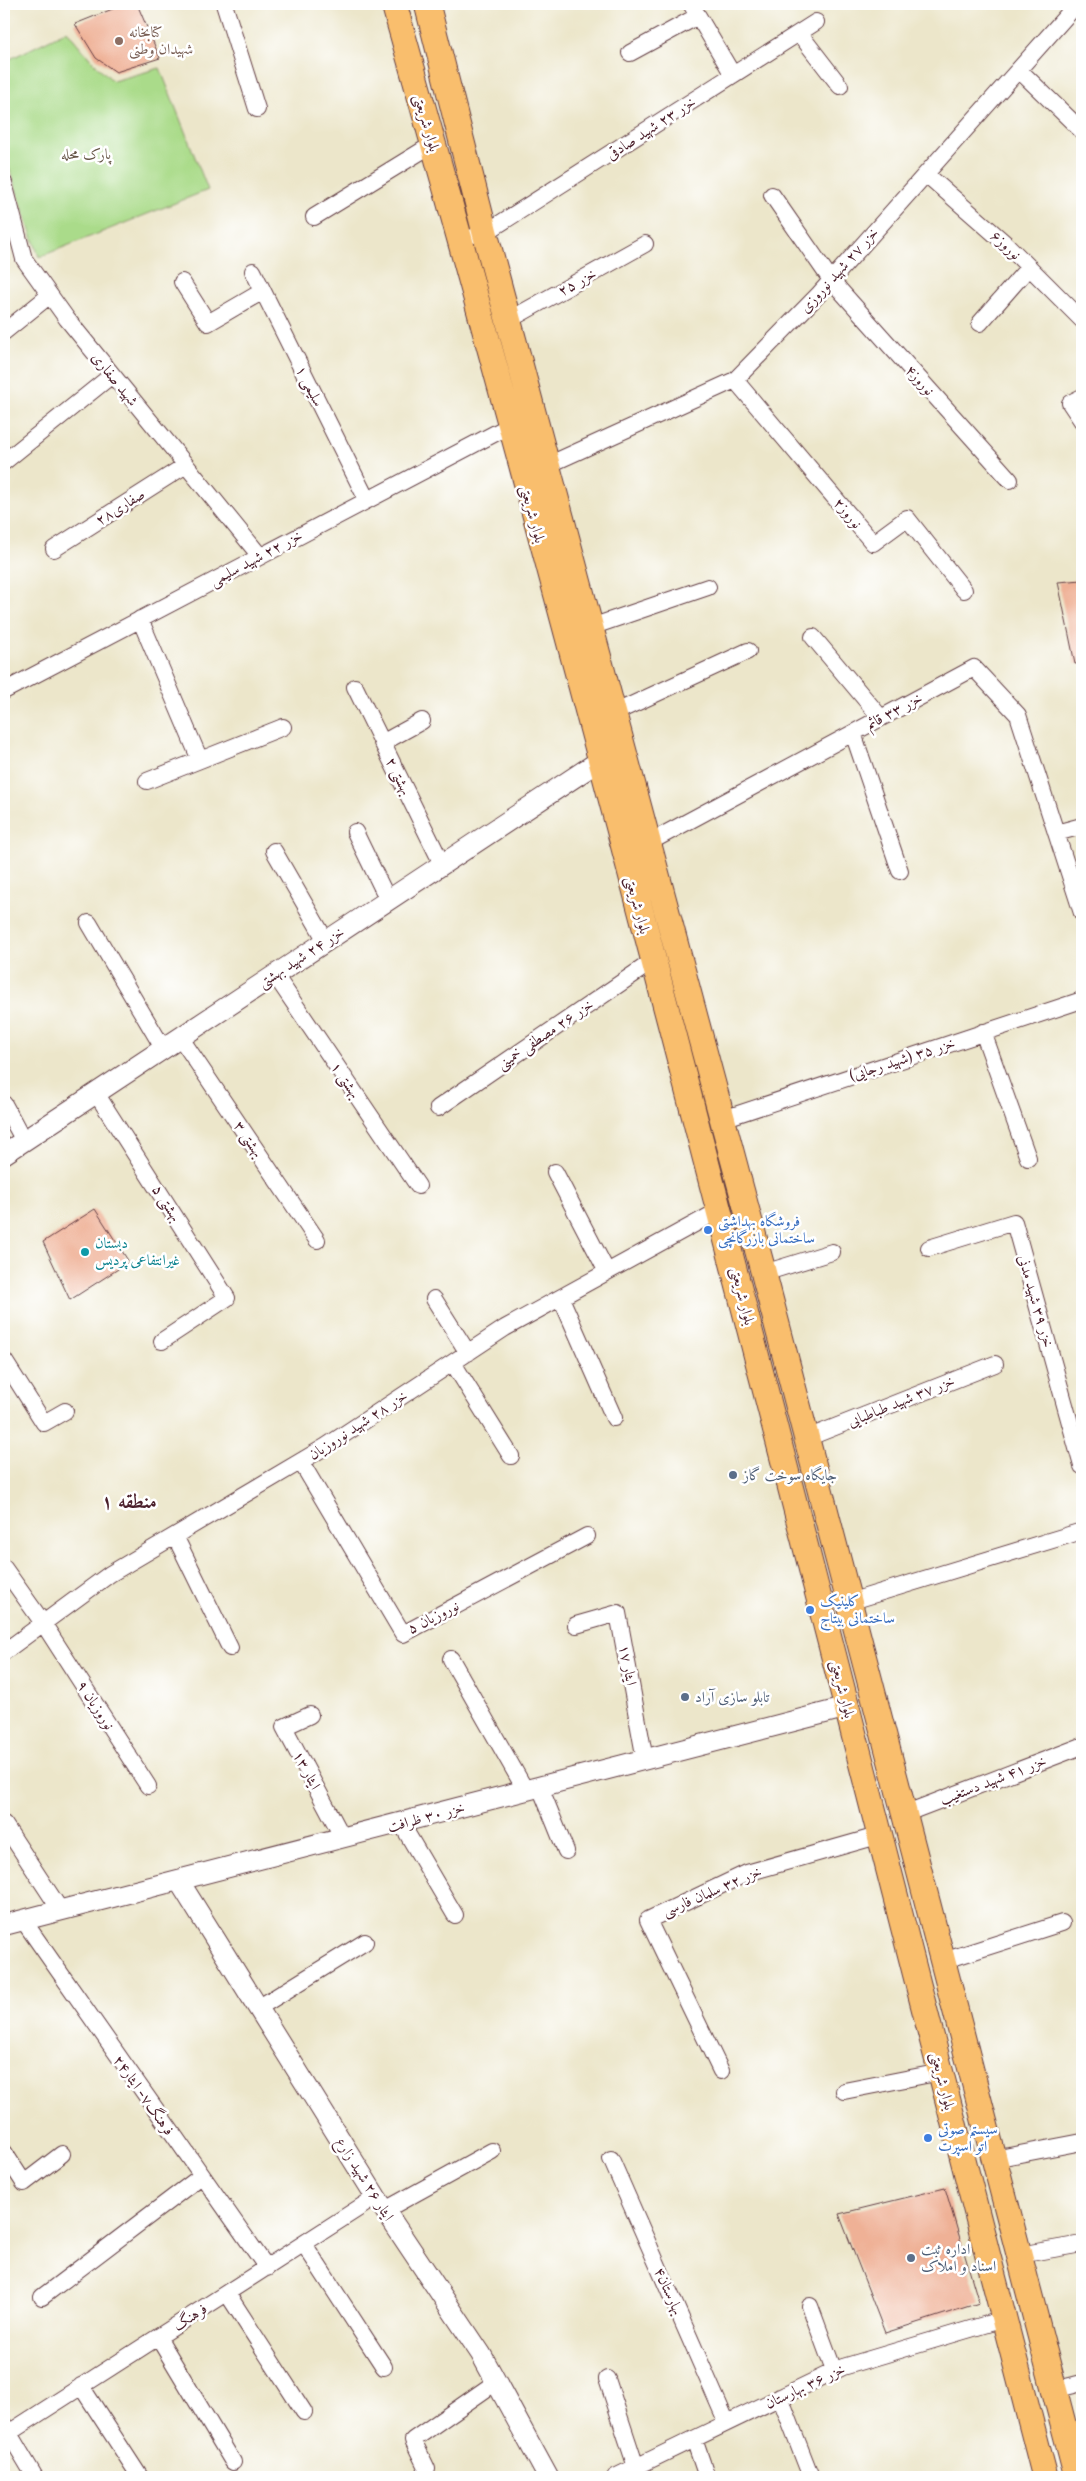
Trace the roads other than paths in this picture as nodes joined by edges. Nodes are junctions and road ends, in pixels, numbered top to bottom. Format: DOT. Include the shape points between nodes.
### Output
graph roads {
  1 [pos="224,4"];
  2 [pos="394,4"];
  3 [pos="427,4"];
  4 [pos="1077,4"];
  5 [pos="695,10"];
  6 [pos="816,22"];
  7 [pos="799,33"];
  8 [pos="630,53"];
  9 [pos="1019,70"];
  10 [pos="733,75"];
  11 [pos="840,86"];
  12 [pos="257,109"];
  13 [pos="1082,131"];
  14 [pos="433,144"];
  15 [pos="926,174"];
  16 [pos="4,183"];
  17 [pos="772,196"];
  18 [pos="314,217"];
  19 [pos="485,233"];
  20 [pos="459,239"];
  21 [pos="645,244"];
  22 [pos="1029,267"];
  23 [pos="253,271"];
  24 [pos="831,280"];
  25 [pos="182,282"];
  26 [pos="262,291"];
  27 [pos="50,295"];
  28 [pos="509,320"];
  29 [pos="1082,320"];
  30 [pos="980,323"];
  31 [pos="4,332"];
  32 [pos="112,375"];
  33 [pos="735,380"];
  34 [pos="1082,396"];
  35 [pos="1082,421"];
  36 [pos="509,426"];
  37 [pos="4,462"];
  38 [pos="548,465"];
  39 [pos="186,466"];
  40 [pos="1010,480"];
  41 [pos="367,500"];
  42 [pos="54,549"];
  43 [pos="260,556"];
  44 [pos="708,587"];
  45 [pos="964,590"];
  46 [pos="140,619"];
  47 [pos="591,627"];
  48 [pos="814,637"];
  49 [pos="748,651"];
  50 [pos="355,687"];
  51 [pos="4,691"];
  52 [pos="614,713"];
  53 [pos="881,718"];
  54 [pos="422,721"];
  55 [pos="284,727"];
  56 [pos="853,733"];
  57 [pos="382,743"];
  58 [pos="200,760"];
  59 [pos="599,761"];
  60 [pos="147,781"];
  61 [pos="1082,826"];
  62 [pos="355,832"];
  63 [pos="1056,833"];
  64 [pos="648,843"];
  65 [pos="274,851"];
  66 [pos="442,864"];
  67 [pos="900,871"];
  68 [pos="388,900"];
  69 [pos="1082,913"];
  70 [pos="89,923"];
  71 [pos="326,941"];
  72 [pos="653,961"];
  73 [pos="275,975"];
  74 [pos="1082,1001"];
  75 [pos="983,1032"];
  76 [pos="180,1037"];
  77 [pos="163,1048"];
  78 [pos="96,1093"];
  79 [pos="4,1104"];
  80 [pos="438,1108"];
  81 [pos="723,1119"];
  82 [pos="24,1141"];
  83 [pos="4,1154"];
  84 [pos="1028,1158"];
  85 [pos="555,1172"];
  86 [pos="418,1186"];
  87 [pos="720,1210"];
  88 [pos="318,1240"];
  89 [pos="929,1248"];
  90 [pos="832,1252"];
  91 [pos="607,1272"];
  92 [pos="764,1273"];
  93 [pos="561,1298"];
  94 [pos="434,1299"];
  95 [pos="162,1341"];
  96 [pos="468,1353"];
  97 [pos="4,1360"];
  98 [pos="453,1363"];
  99 [pos="995,1364"];
  100 [pos="65,1411"];
  101 [pos="614,1418"];
  102 [pos="807,1438"];
  103 [pos="511,1456"];
  104 [pos="301,1462"];
  105 [pos="1082,1466"];
  106 [pos="1082,1530"];
  107 [pos="175,1536"];
  108 [pos="587,1536"];
  109 [pos="4,1568"];
  110 [pos="849,1602"];
  111 [pos="43,1623"];
  112 [pos="576,1625"];
  113 [pos="230,1648"];
  114 [pos="4,1652"];
  115 [pos="451,1659"];
  116 [pos="848,1707"];
  117 [pos="310,1715"];
  118 [pos="1082,1746"];
  119 [pos="646,1760"];
  120 [pos="148,1786"];
  121 [pos="533,1789"];
  122 [pos="904,1814"];
  123 [pos="401,1823"];
  124 [pos="4,1824"];
  125 [pos="881,1835"];
  126 [pos="343,1838"];
  127 [pos="566,1851"];
  128 [pos="179,1881"];
  129 [pos="61,1911"];
  130 [pos="930,1912"];
  131 [pos="455,1915"];
  132 [pos="902,1918"];
  133 [pos="13,1923"];
  134 [pos="1062,1923"];
  135 [pos="365,1942"];
  136 [pos="943,1961"];
  137 [pos="258,2008"];
  138 [pos="721,2071"];
  139 [pos="941,2072"];
  140 [pos="844,2090"];
  141 [pos="1082,2142"];
  142 [pos="492,2151"];
  143 [pos="4,2152"];
  144 [pos="62,2154"];
  145 [pos="611,2159"];
  146 [pos="994,2159"];
  147 [pos="200,2176"];
  148 [pos="380,2204"];
  149 [pos="304,2244"];
  150 [pos="1082,2244"];
  151 [pos="1019,2255"];
  152 [pos="266,2268"];
  153 [pos="227,2293"];
  154 [pos="42,2297"];
  155 [pos="810,2306"];
  156 [pos="1004,2319"];
  157 [pos="158,2337"];
  158 [pos="384,2367"];
  159 [pos="834,2371"];
  160 [pos="606,2379"];
  161 [pos="496,2382"];
  162 [pos="1082,2383"];
  163 [pos="82,2386"];
  164 [pos="1054,2390"];
  165 [pos="780,2397"];
  166 [pos="304,2412"];
  167 [pos="727,2423"];
  168 [pos="5,2431"];
  169 [pos="694,2439"];
  170 [pos="233,2462"];
  171 [pos="636,2467"];
  172 [pos="427,2469"];
  173 [pos="35,2477"];
  174 [pos="140,2477"];
  175 [pos="548,2477"];
  176 [pos="615,2477"];
  177 [pos="707,2477"];
  178 [pos="811,2477"];
  179 [pos="1045,2477"];
  180 [pos="1077,2477"];
  1 -- 12 [label="street"];
  2 -- 14 [label="main road, بلوار شریعتی"];
  3 -- 19 [label="main road, بلوار شریعتی"];
  4 -- 9 [label="street, خزر ۲۷ شهید نوروزی"];
  5 -- 8 [label="street"];
  5 -- 10 [label="street"];
  6 -- 7 [label="street, خزر ۲۳ شهید صادقی"];
  7 -- 10 [label="street, خزر ۲۳ شهید صادقی"];
  7 -- 11 [label="street"];
  9 -- 13 [label="street"];
  9 -- 15 [label="street, خزر ۲۷ شهید نوروزی"];
  10 -- 19 [label="street, خزر ۲۳ شهید صادقی"];
  14 -- 18 [label="street"];
  14 -- 20 [label="main road, بلوار شریعتی"];
  15 -- 22 [label="street, نوروز۶"];
  15 -- 24 [label="street, خزر ۲۷ شهید نوروزی"];
  16 -- 27 [label="street, شهید صفاری" via="24,258"];
  17 -- 24 [label="street, نوروز۴"];
  19 -- 20 [label="street, خزر ۲۳ شهید صادقی"];
  19 -- 28 [label="main road, بلوار شریعتی"];
  20 -- 36 [label="main road, بلوار شریعتی"];
  21 -- 28 [label="street, خزر ۲۵"];
  22 -- 29 [label="street, نوروز۶"];
  22 -- 30 [label="street"];
  23 -- 26 [label="street, سلیمی ۱"];
  24 -- 33 [label="street, خزر ۲۷ شهید نوروزی"];
  24 -- 40 [label="street, نوروز۴"];
  25 -- 26 [label="street" via="208,323"];
  26 -- 41 [label="street, سلیمی ۱"];
  27 -- 31 [label="street"];
  27 -- 32 [label="street, شهید صفاری"];
  28 -- 38 [label="main road, بلوار شریعتی"];
  32 -- 37 [label="street"];
  32 -- 39 [label="street, شهید صفاری"];
  33 -- 38 [label="street, خزر ۲۷ شهید نوروزی"];
  33 -- 45 [label="street, نوروز۲" via="873,543 907,518"];
  34 -- 35 [label="street" via="1070,403"];
  36 -- 41 [label="street, خزر ۲۲ شهید سلیمی"];
  36 -- 59 [label="main road, بلوار شریعتی"];
  38 -- 47 [label="main road, بلوار شریعتی"];
  39 -- 42 [label="street, صفاری۲۸"];
  39 -- 43 [label="street, شهید صفاری"];
  41 -- 43 [label="street, خزر ۲۲ شهید سلیمی"];
  43 -- 46 [label="street, خزر ۲۲ شهید سلیمی"];
  44 -- 47 [label="street"];
  46 -- 51 [label="street, خزر ۲۲ شهید سلیمی"];
  46 -- 58 [label="street"];
  47 -- 52 [label="main road, بلوار شریعتی"];
  48 -- 53 [label="street"];
  49 -- 52 [label="street"];
  50 -- 57 [label="street, بهشتی ۲"];
  52 -- 64 [label="main road, بلوار شریعتی"];
  53 -- 56 [label="street, خزر ۳۳ قائم"];
  53 -- 63 [label="street, خزر ۳۳ قائم" via="974,668 1018,715"];
  54 -- 57 [label="street"];
  55 -- 58 [label="street"];
  56 -- 64 [label="street, خزر ۳۳ قائم"];
  56 -- 67 [label="street"];
  57 -- 66 [label="street, بهشتی ۲"];
  58 -- 60 [label="street"];
  59 -- 66 [label="street, خزر ۲۴ شهید بهشتی"];
  59 -- 72 [label="main road, بلوار شریعتی"];
  61 -- 63 [label="street"];
  62 -- 68 [label="street"];
  63 -- 69 [label="street"];
  64 -- 81 [label="main road, بلوار شریعتی"];
  65 -- 71 [label="street"];
  66 -- 68 [label="street, خزر ۲۴ شهید بهشتی"];
  68 -- 71 [label="street, خزر ۲۴ شهید بهشتی"];
  70 -- 77 [label="street"];
  71 -- 73 [label="street, خزر ۲۴ شهید بهشتی"];
  72 -- 80 [label="street, خزر ۲۶ مصطفی خمینی"];
  72 -- 87 [label="main road, بلوار شریعتی"];
  73 -- 76 [label="street, خزر ۲۴ شهید بهشتی"];
  73 -- 86 [label="street, بهشتی ۱"];
  74 -- 75 [label="street, خزر ۳۵ (شهید رجایی)"];
  75 -- 81 [label="street, خزر ۳۵ (شهید رجایی)"];
  75 -- 84 [label="street"];
  76 -- 77 [label="street, خزر ۲۴ شهید بهشتی"];
  76 -- 88 [label="street, بهشتی ۳"];
  77 -- 78 [label="street, خزر ۲۴ شهید بهشتی"];
  78 -- 82 [label="street, خزر ۲۴ شهید بهشتی"];
  78 -- 95 [label="street, بهشتی ۵" via="227,1298"];
  79 -- 82 [label="street"];
  81 -- 92 [label="main road, بلوار شریعتی"];
  82 -- 83 [label="street, خزر ۲۴ شهید بهشتی"];
  85 -- 91 [label="street"];
  87 -- 91 [label="street, خزر ۲۸ شهید نوروزیان"];
  87 -- 116 [label="main road, بلوار شریعتی"];
  89 -- 105 [label="street, خزر ۳۹ شهید مدنی" via="1014,1222"];
  90 -- 92 [label="street"];
  91 -- 93 [label="street, خزر ۲۸ شهید نوروزیان"];
  92 -- 102 [label="main road, بلوار شریعتی"];
  93 -- 96 [label="street, خزر ۲۸ شهید نوروزیان" via="505,1328"];
  93 -- 101 [label="street"];
  94 -- 96 [label="street"];
  96 -- 98 [label="street, خزر ۲۸ شهید نوروزیان"];
  97 -- 100 [label="street" via="44,1422"];
  98 -- 103 [label="street"];
  98 -- 104 [label="street, خزر ۲۸ شهید نوروزیان"];
  99 -- 102 [label="street, خزر ۳۷ شهید طباطبایی"];
  102 -- 110 [label="main road, بلوار شریعتی"];
  104 -- 107 [label="street, خزر ۲۸ شهید نوروزیان"];
  104 -- 108 [label="street, نوروزیان ۵" via="404,1634"];
  106 -- 110 [label="street"];
  107 -- 111 [label="street, خزر ۲۸ شهید نوروزیان" via="110,1574"];
  107 -- 113 [label="street"];
  109 -- 111 [label="street, نوروزیان ۹"];
  110 -- 122 [label="main road, بلوار شریعتی"];
  111 -- 114 [label="street, خزر ۲۸ شهید نوروزیان"];
  111 -- 120 [label="street, نوروزیان ۹"];
  112 -- 119 [label="street, ایثار ۱۷" via="618,1613"];
  115 -- 121 [label="street"];
  116 -- 119 [label="street, خزر ۳۰ ظرافت"];
  116 -- 125 [label="main road, بلوار شریعتی"];
  117 -- 126 [label="street, ایثار ۱۳" via="284,1727"];
  118 -- 122 [label="street, خزر ۴۱ شهید دستغیب"];
  119 -- 121 [label="street, خزر ۳۰ ظرافت"];
  121 -- 123 [label="street, خزر ۳۰ ظرافت"];
  121 -- 127 [label="street"];
  122 -- 130 [label="main road, بلوار شریعتی"];
  123 -- 126 [label="street, خزر ۳۰ ظرافت"];
  123 -- 131 [label="street"];
  124 -- 129 [label="street"];
  125 -- 132 [label="main road, بلوار شریعتی"];
  125 -- 138 [label="street, خزر ۳۲ سلمان فارسی" via="747,1873 648,1920"];
  126 -- 128 [label="street, خزر ۳۰ ظرافت"];
  128 -- 129 [label="street, خزر ۳۰ ظرافت"];
  128 -- 137 [label="street, ایثار ۲۶ شهید زارع"];
  129 -- 133 [label="street, خزر ۳۰ ظرافت"];
  130 -- 132 [label="main road"];
  130 -- 136 [label="main road, بلوار شریعتی"];
  132 -- 139 [label="main road, بلوار شریعتی"];
  133 -- 147 [label="street, فرهنگ۷- ایثار۲۴"];
  134 -- 136 [label="street"];
  135 -- 137 [label="street"];
  136 -- 146 [label="main road, بلوار شریعتی"];
  137 -- 148 [label="street, ایثار ۲۶ شهید زارع"];
  139 -- 140 [label="street"];
  139 -- 156 [label="main road, بلوار شریعتی"];
  141 -- 146 [label="street"];
  142 -- 148 [label="street, فرهنگ"];
  143 -- 144 [label="street" via="24,2183"];
  145 -- 167 [label="street, بهارستان۴"];
  146 -- 151 [label="main road, بلوار شریعتی"];
  147 -- 152 [label="street, فرهنگ۷- ایثار۲۴"];
  147 -- 154 [label="street"];
  148 -- 149 [label="street, فرهنگ"];
  148 -- 161 [label="street, ایثار ۲۶ شهید زارع"];
  149 -- 152 [label="street, فرهنگ"];
  149 -- 158 [label="street"];
  150 -- 151 [label="street"];
  151 -- 164 [label="main road, بلوار شریعتی"];
  152 -- 153 [label="street, فرهنگ"];
  153 -- 157 [label="street, فرهنگ"];
  153 -- 166 [label="street"];
  155 -- 159 [label="street"];
  156 -- 159 [label="street, خزر ۳۶ بهارستان"];
  156 -- 179 [label="main road, بلوار شریعتی"];
  157 -- 163 [label="street, فرهنگ"];
  157 -- 170 [label="street"];
  159 -- 165 [label="street, خزر ۳۶ بهارستان"];
  160 -- 171 [label="street"];
  161 -- 172 [label="street" via="413,2440"];
  161 -- 175 [label="street, ایثار ۲۶ شهید زارع"];
  162 -- 164 [label="street"];
  163 -- 168 [label="street, فرهنگ"];
  163 -- 174 [label="street"];
  164 -- 180 [label="main road, بلوار شریعتی"];
  165 -- 167 [label="street, خزر ۳۶ بهارستان"];
  165 -- 178 [label="street"];
  167 -- 169 [label="street, خزر ۳۶ بهارستان"];
  168 -- 173 [label="street"];
  169 -- 171 [label="street, خزر ۳۶ بهارستان"];
  169 -- 177 [label="street"];
  171 -- 176 [label="street, خزر ۳۶ بهارستان"];
}
